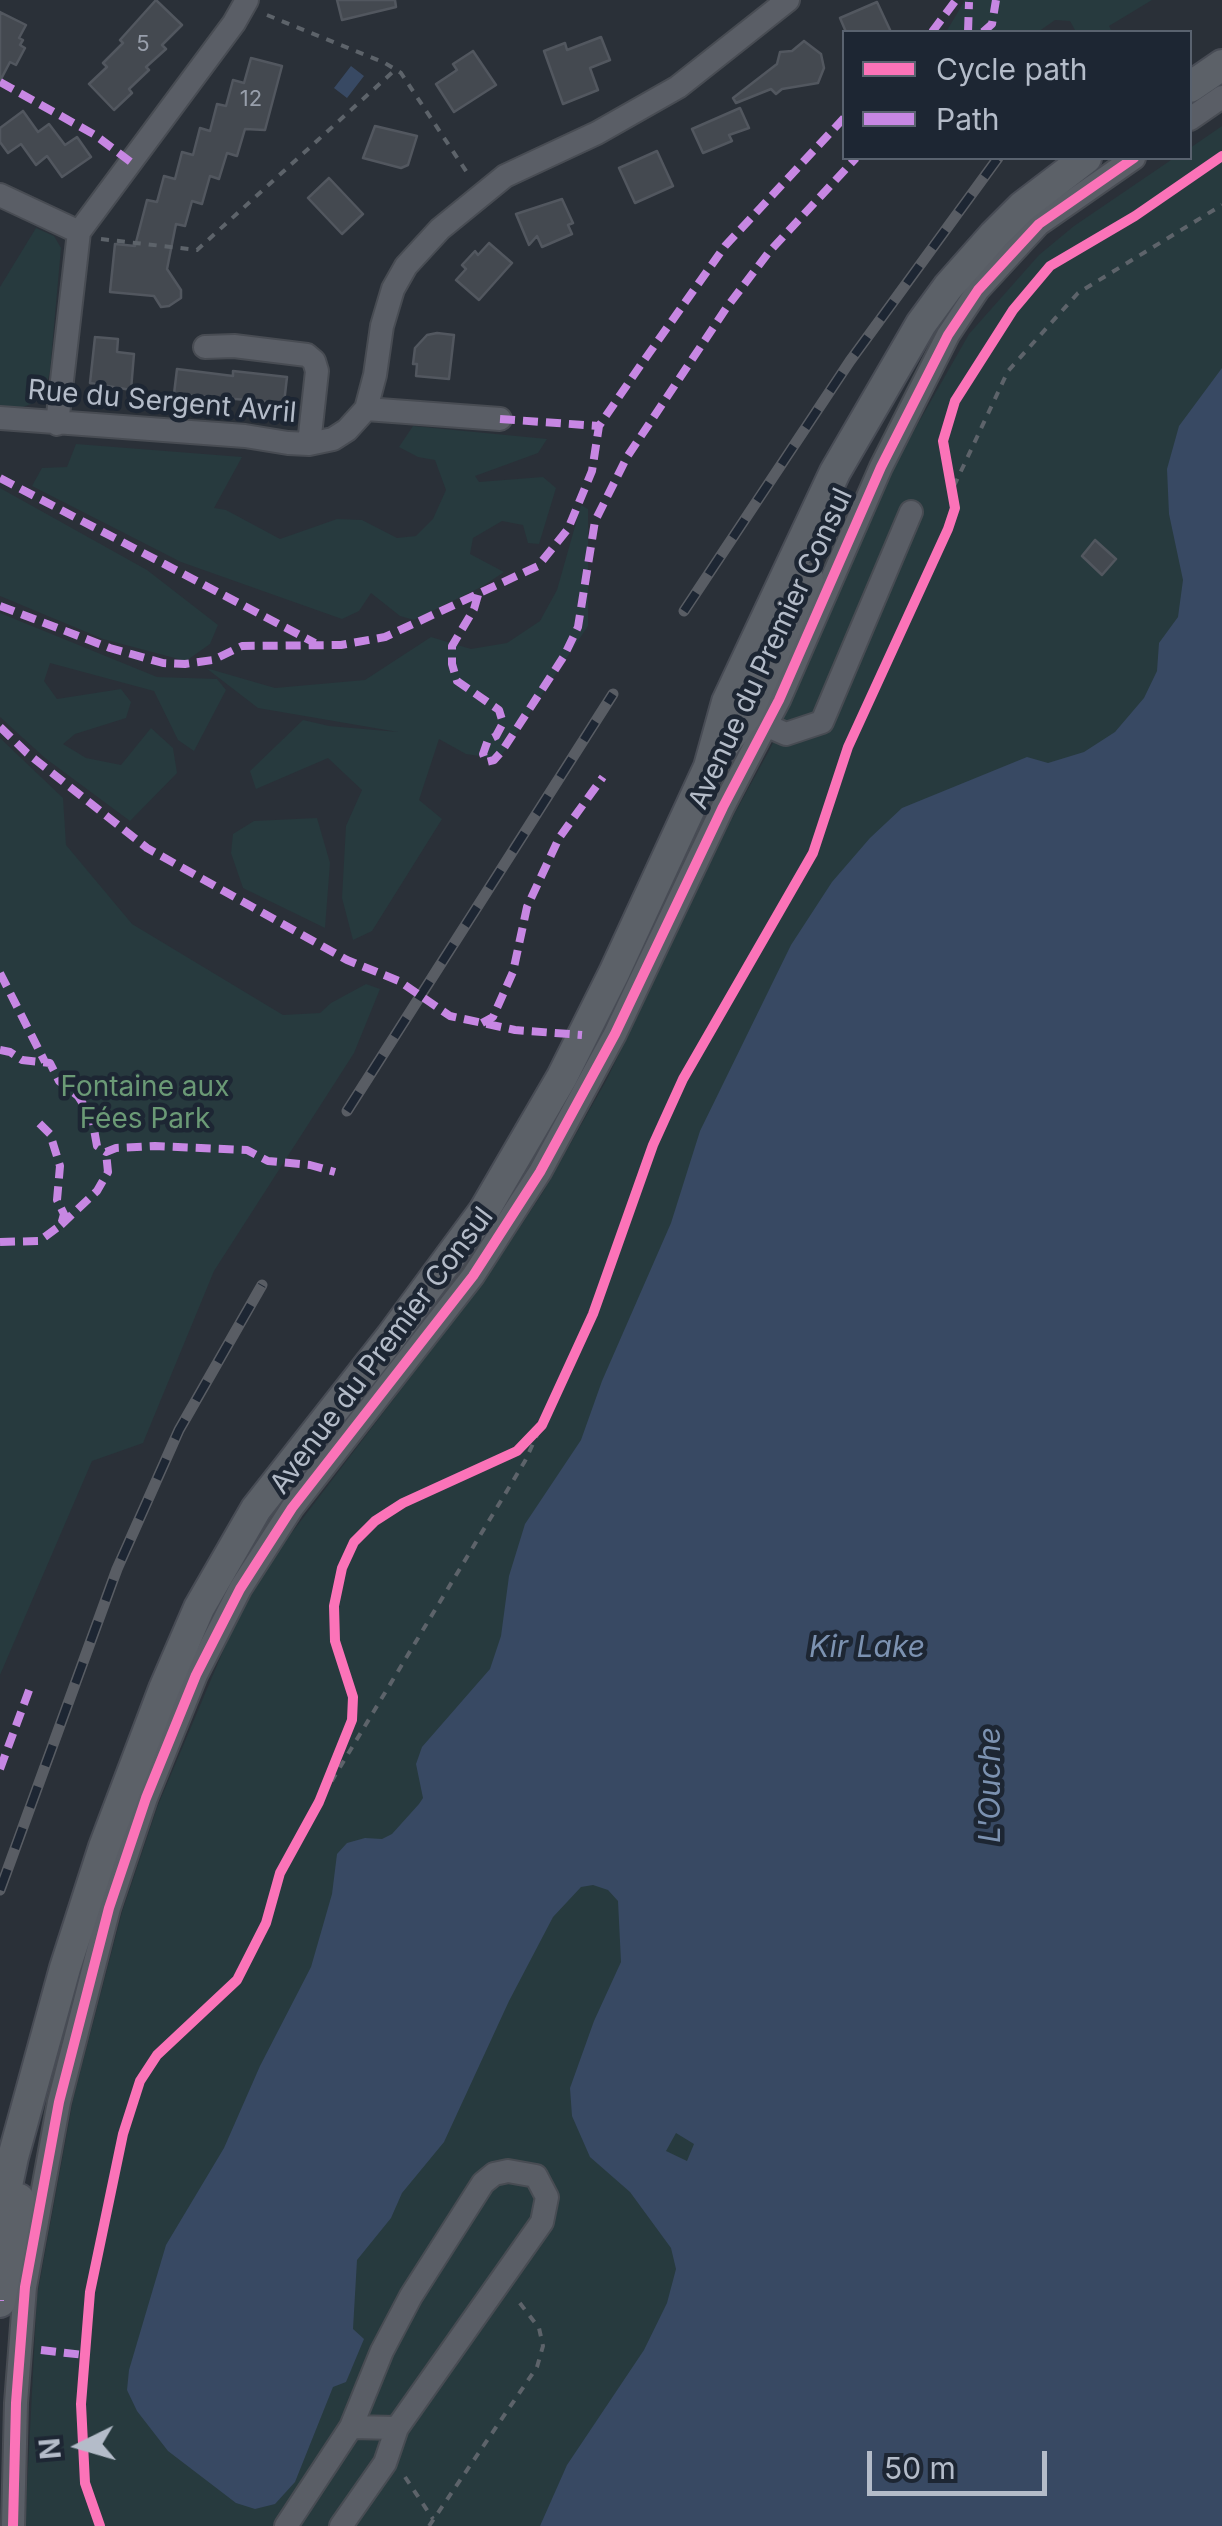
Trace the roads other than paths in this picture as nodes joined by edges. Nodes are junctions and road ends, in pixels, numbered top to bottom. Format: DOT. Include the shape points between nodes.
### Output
graph roads {
  1 [pos="788,0"];
  2 [pos="243,2"];
  3 [pos="1222,65"];
  4 [pos="1192,86"];
  5 [pos="1222,96"];
  6 [pos="1192,118"];
  7 [pos="1083,160"];
  8 [pos="1131,160"];
  9 [pos="0,195"];
  10 [pos="79,232"];
  11 [pos="205,347"];
  12 [pos="366,409"];
  13 [pos="0,418"];
  14 [pos="500,418"];
  15 [pos="57,424"];
  16 [pos="308,444"];
  17 [pos="912,512"];
  18 [pos="748,710"];
  19 [pos="40,2063"];
  20 [pos="0,2220"];
  21 [pos="0,2302"];
  22 [pos="351,2427"];
  23 [pos="397,2428"];
  24 [pos="12,2526"];
  25 [pos="286,2526"];
  26 [pos="342,2526"];
  1 -- 12 [label="street" via="678,87 480,193 424,246 393,288"];
  2 -- 10 [label="street"];
  3 -- 4 [label="main road"];
  5 -- 6 [label="street"];
  7 -- 18 [label="main road, Avenue du Premier Consul" via="994,235 921,324 835,472"];
  8 -- 18 [label="street, Avenue du Premier Consul" via="1040,224 978,290"];
  9 -- 10 [label="street"];
  10 -- 15 [label="street"];
  11 -- 16 [label="street" via="307,354 317,371"];
  12 -- 14 [label="street"];
  12 -- 16 [label="street, Rue du Sergent Avril" via="333,439"];
  13 -- 15 [label="street, Rue du Sergent Avril"];
  15 -- 16 [label="street, Rue du Sergent Avril"];
  17 -- 18 [label="street" via="822,722 786,734"];
  18 -- 19 [label="main road, Avenue du Premier Consul" via="712,760 562,1076 484,1211 256,1509 200,1608 104,1847"];
  18 -- 24 [label="street, Avenue du Premier Consul" via="615,1034 540,1172 473,1276 292,1508 240,1589 146,1798 59,2102 25,2287"];
  19 -- 20 [label="main road, Avenue du Premier Consul"];
  19 -- 21 [label="main road, Avenue du Premier Consul"];
  22 -- 23 [label="street"];
  22 -- 23 [label="street" via="410,2296 482,2183 508,2170 529,2172 547,2197 542,2222"];
  22 -- 25 [label="street"];
  23 -- 26 [label="street" via="385,2463"];
}
